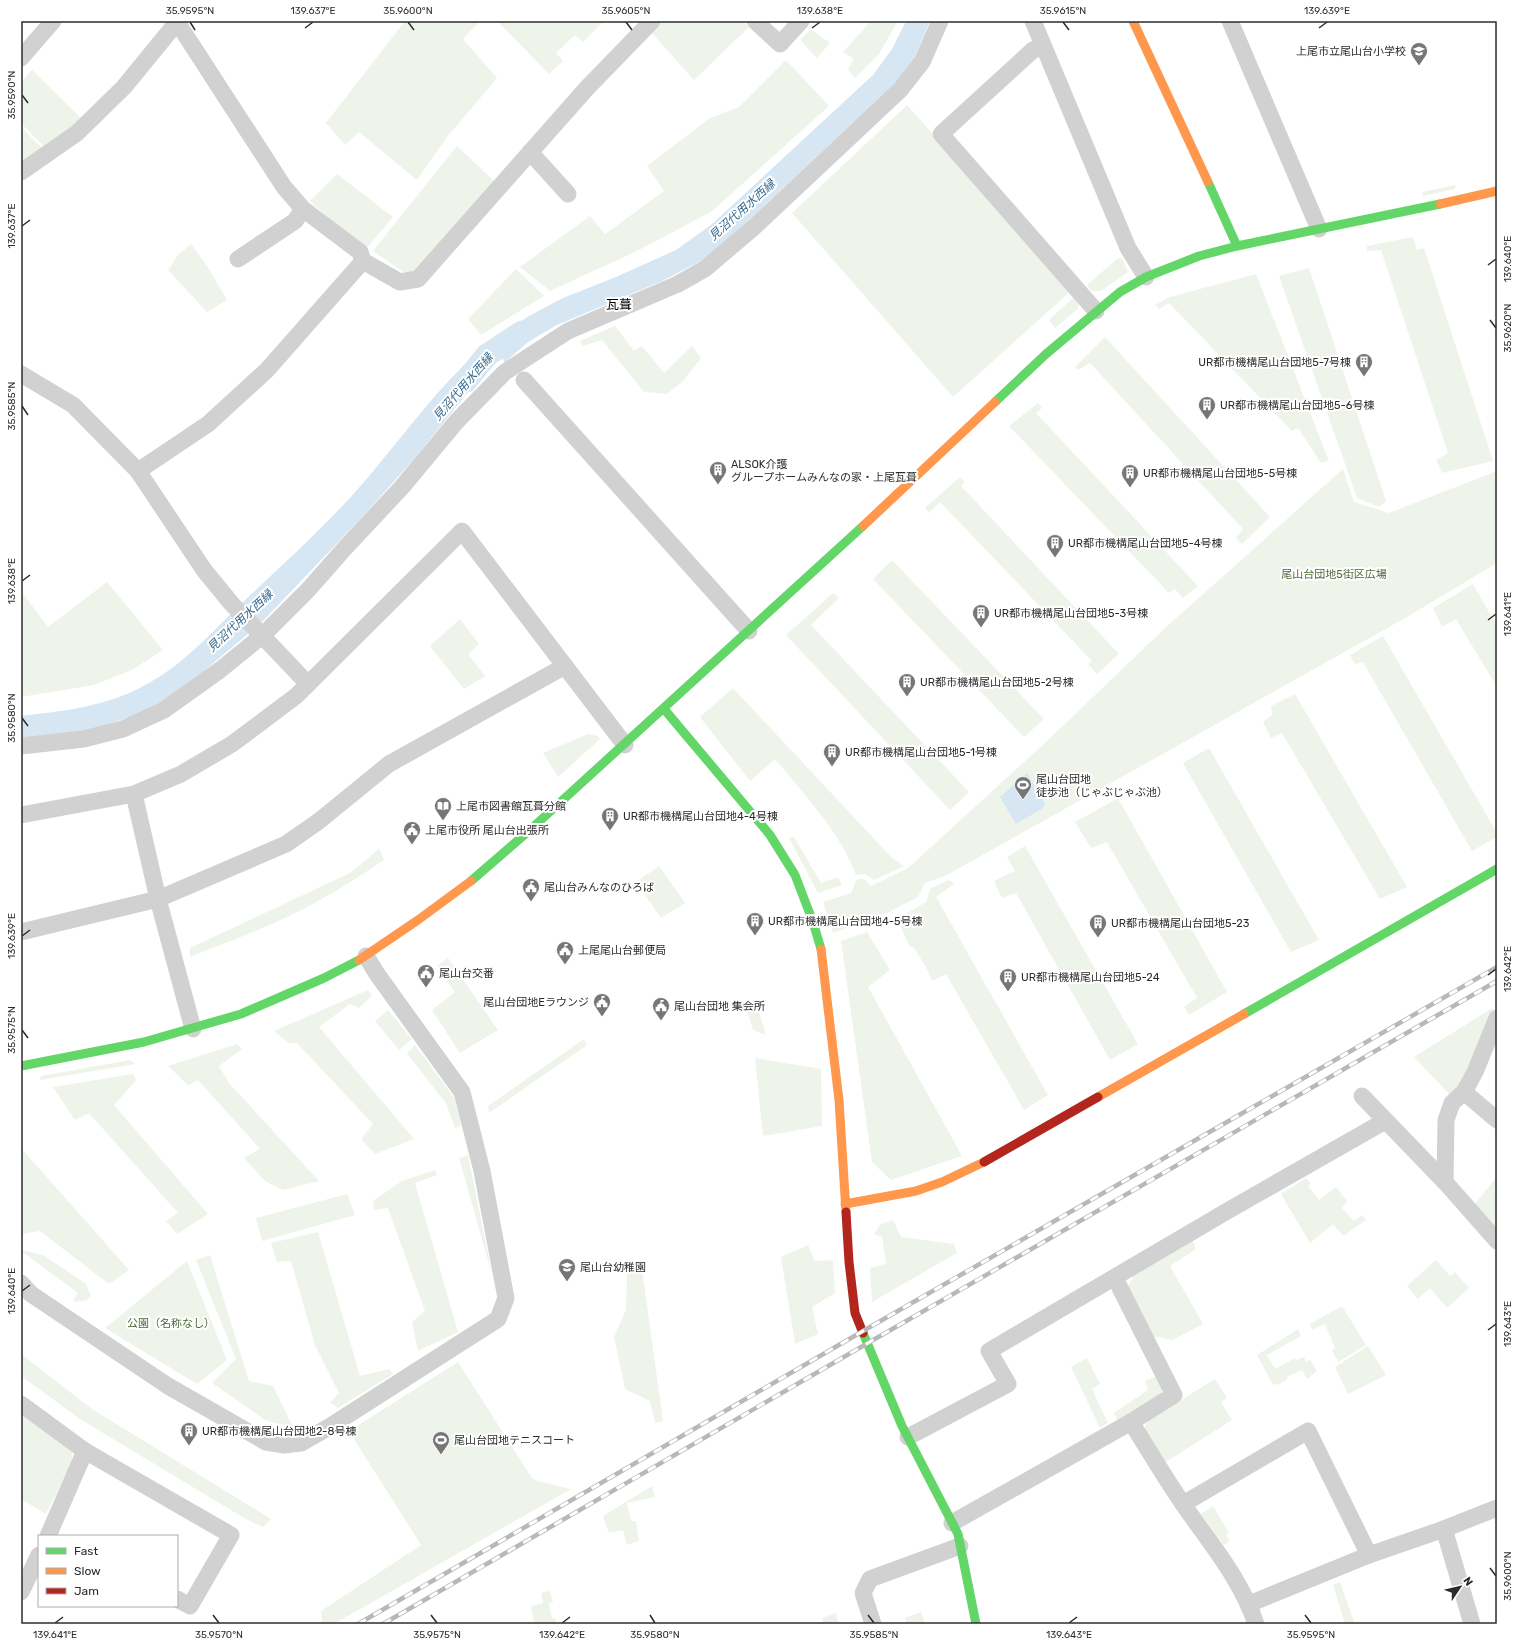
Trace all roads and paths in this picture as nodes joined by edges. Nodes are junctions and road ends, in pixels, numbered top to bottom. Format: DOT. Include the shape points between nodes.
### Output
graph roads {
  1 [pos="53,21"];
  2 [pos="652,21"];
  3 [pos="755,21"];
  4 [pos="801,21"];
  5 [pos="940,21"];
  6 [pos="1034,21"];
  7 [pos="1133,21"];
  8 [pos="1230,21"];
  9 [pos="178,22"];
  10 [pos="1043,46"];
  11 [pos="21,58"];
  12 [pos="530,152"];
  13 [pos="21,172"];
  14 [pos="1497,191"];
  15 [pos="568,194"];
  16 [pos="303,209"];
  17 [pos="1319,229"];
  18 [pos="1237,246"];
  19 [pos="238,259"];
  20 [pos="363,261"];
  21 [pos="1146,277"];
  22 [pos="1096,311"];
  23 [pos="518,373"];
  24 [pos="21,374"];
  25 [pos="138,471"];
  26 [pos="748,631"];
  27 [pos="261,633"];
  28 [pos="565,666"];
  29 [pos="308,684"];
  30 [pos="664,709"];
  31 [pos="625,745"];
  32 [pos="21,746"];
  33 [pos="134,794"];
  34 [pos="21,815"];
  35 [pos="1497,869"];
  36 [pos="158,899"];
  37 [pos="21,932"];
  38 [pos="366,956"];
  39 [pos="1497,1018"];
  40 [pos="193,1029"];
  41 [pos="21,1066"];
  42 [pos="1464,1092"];
  43 [pos="1362,1096"];
  44 [pos="1497,1120"];
  45 [pos="1385,1121"];
  46 [pos="1445,1182"];
  47 [pos="845,1204"];
  48 [pos="1497,1241"];
  49 [pos="1115,1278"];
  50 [pos="21,1283"];
  51 [pos="21,1404"];
  52 [pos="1130,1422"];
  53 [pos="908,1437"];
  54 [pos="85,1451"];
  55 [pos="1183,1504"];
  56 [pos="1497,1508"];
  57 [pos="952,1523"];
  58 [pos="1444,1529"];
  59 [pos="54,1534"];
  60 [pos="960,1546"];
  61 [pos="1369,1555"];
  62 [pos="38,1557"];
  63 [pos="21,1592"];
  64 [pos="178,1600"];
  65 [pos="1249,1604"];
  66 [pos="873,1624"];
  67 [pos="976,1624"];
  68 [pos="1256,1624"];
  69 [pos="1472,1624"];
  1 -- 11 [label="street"];
  2 -- 12 [label="street"];
  3 -- 4 [label="street" via="780,44"];
  5 -- 23 [label="street" via="922,62 900,90 753,228 706,268 678,284 568,331"];
  6 -- 10 [label="street"];
  7 -- 18 [label="street"];
  8 -- 17 [label="street"];
  9 -- 13 [label="street" via="124,87 77,134"];
  9 -- 16 [label="street" via="280,180"];
  10 -- 21 [label="street" via="1128,248"];
  10 -- 22 [label="street" via="1033,50 941,134"];
  12 -- 15 [label="street"];
  12 -- 20 [label="street" via="418,280 400,282"];
  14 -- 17 [label="street"];
  16 -- 19 [label="street" via="294,221"];
  16 -- 20 [label="street" via="360,252"];
  17 -- 18 [label="street"];
  18 -- 21 [label="street" via="1185,260"];
  20 -- 25 [label="street" via="267,370 208,424"];
  21 -- 22 [label="street" via="1120,292"];
  22 -- 26 [label="street" via="1046,354"];
  23 -- 26 [label="street"];
  23 -- 27 [label="street" via="505,372 456,422 402,487 308,590"];
  24 -- 25 [label="street" via="73,405"];
  25 -- 27 [label="street" via="204,570"];
  26 -- 30 [label="street"];
  27 -- 29 [label="street"];
  27 -- 32 [label="street" via="220,670 164,710 123,729 84,739"];
  28 -- 29 [label="street" via="462,531"];
  28 -- 31 [label="street"];
  28 -- 36 [label="street" via="389,764 319,821 286,844"];
  29 -- 33 [label="street" via="232,744 181,774"];
  30 -- 31 [label="street"];
  30 -- 47 [label="street" via="770,835 795,875 809,909 821,949 828,999 839,1100"];
  31 -- 38 [label="street" via="469,883"];
  33 -- 34 [label="street"];
  33 -- 36 [label="street"];
  35 -- 47 [label="street" via="985,1162 948,1180 916,1191"];
  36 -- 37 [label="street"];
  36 -- 40 [label="street"];
  38 -- 40 [label="street" via="324,978 242,1014"];
  38 -- 50 [label="street" via="462,1092 482,1171 506,1298 498,1319 329,1427 301,1443 284,1445 266,1442 168,1386 31,1294"];
  39 -- 42 [label="street"];
  40 -- 41 [label="street" via="75,1057"];
  42 -- 44 [label="street"];
  42 -- 46 [label="street" via="1452,1103 1446,1120"];
  43 -- 45 [label="street"];
  45 -- 46 [label="street"];
  45 -- 49 [label="street"];
  46 -- 48 [label="street"];
  47 -- 53 [label="street" via="848,1262 855,1313"];
  49 -- 52 [label="street" via="1174,1395"];
  49 -- 53 [label="street" via="989,1351 1008,1384"];
  51 -- 54 [label="street"];
  52 -- 55 [label="street"];
  52 -- 57 [label="street"];
  53 -- 57 [label="street"];
  54 -- 59 [label="street"];
  54 -- 64 [label="street" via="231,1535 190,1606"];
  55 -- 61 [label="street" via="1308,1431"];
  55 -- 65 [label="street" via="1221,1555"];
  56 -- 58 [label="street"];
  57 -- 60 [label="street" via="958,1534"];
  58 -- 61 [label="street"];
  58 -- 69 [label="street"];
  60 -- 66 [label="street" via="870,1580 863,1593"];
  60 -- 67 [label="street"];
  61 -- 65 [label="street"];
  62 -- 63 [label="street"];
  65 -- 68 [label="street"];
}
